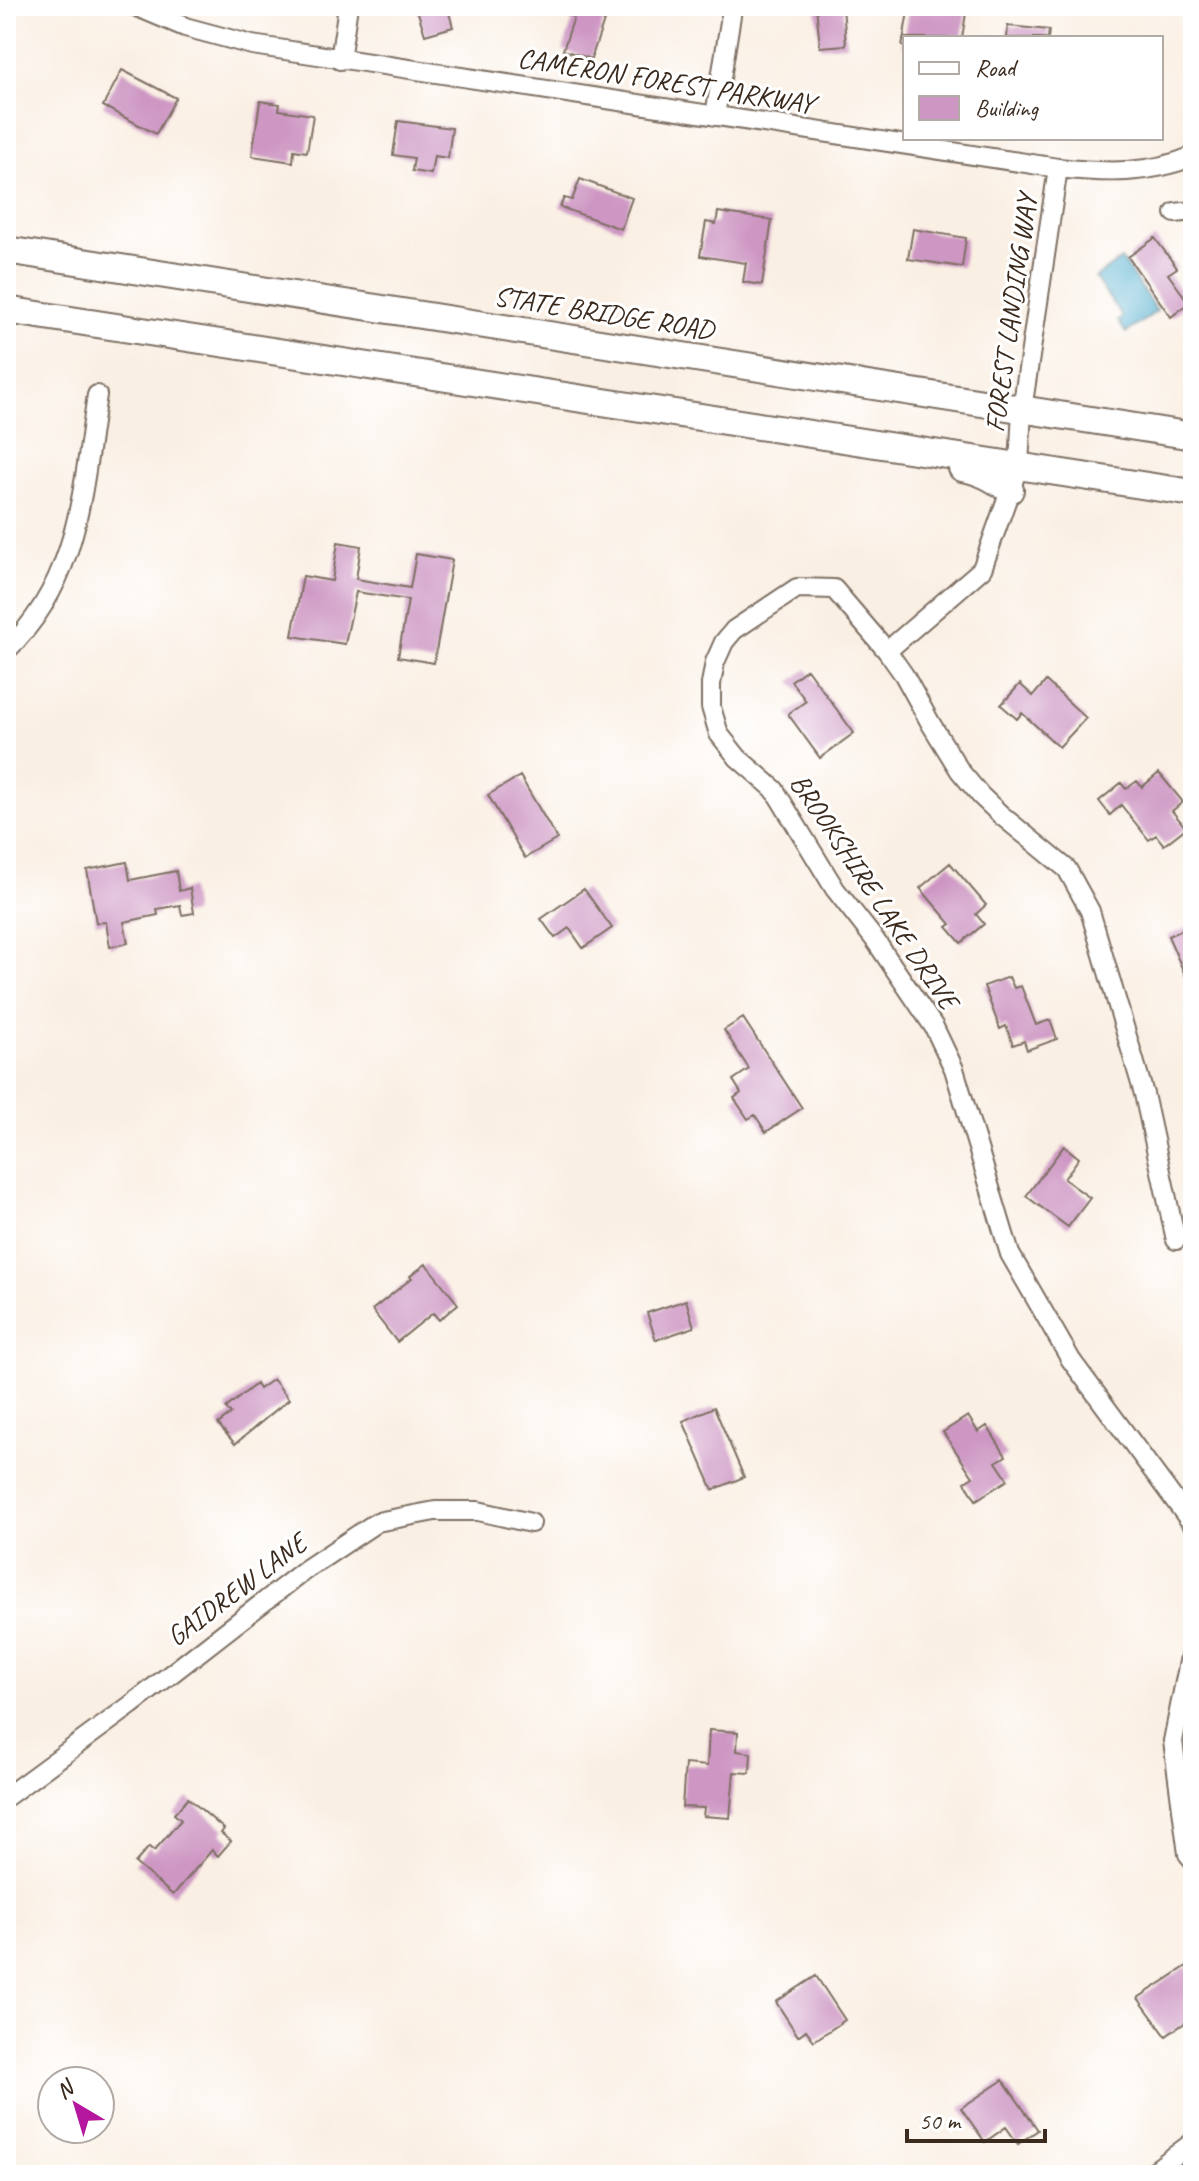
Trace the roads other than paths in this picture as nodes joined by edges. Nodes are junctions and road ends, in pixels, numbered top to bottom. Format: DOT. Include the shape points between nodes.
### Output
graph roads {
  1 [pos="135,6"];
  2 [pos="348,6"];
  3 [pos="732,9"];
  4 [pos="340,60"];
  5 [pos="715,116"];
  6 [pos="1193,156"];
  7 [pos="1058,168"];
  8 [pos="6,250"];
  9 [pos="6,310"];
  10 [pos="97,395"];
  11 [pos="1022,410"];
  12 [pos="1193,436"];
  13 [pos="1014,478"];
  14 [pos="1193,493"];
  15 [pos="6,651"];
  16 [pos="887,651"];
  17 [pos="1176,1240"];
  18 [pos="531,1523"];
  19 [pos="1193,1525"];
  20 [pos="1193,1642"];
  21 [pos="6,1797"];
  22 [pos="1193,1860"];
  23 [pos="1193,2142"];
  24 [pos="1149,2175"];
  1 -- 4 [label="street, CAMERON FOREST PARKWAY" via="185,27 252,45"];
  2 -- 4 [label="street"];
  3 -- 5 [label="street"];
  4 -- 5 [label="street, CAMERON FOREST PARKWAY"];
  5 -- 7 [label="street, CAMERON FOREST PARKWAY"];
  6 -- 7 [label="street, CAMERON FOREST PARKWAY" via="1142,170"];
  7 -- 11 [label="street, FOREST LANDING WAY"];
  8 -- 11 [label="highway, STATE BRIDGE ROAD"];
  9 -- 13 [label="highway" via="839,438"];
  10 -- 15 [label="street" via="69,553 34,620"];
  11 -- 12 [label="highway, STATE BRIDGE ROAD"];
  11 -- 13 [label="street, FOREST LANDING WAY"];
  13 -- 14 [label="highway"];
  13 -- 16 [label="street" via="982,569"];
  16 -- 17 [label="street, BROOKSHIRE LAKE DRIVE" via="960,771 1001,815 1067,869 1090,911 1144,1094"];
  16 -- 19 [label="street, BROOKSHIRE LAKE DRIVE" via="834,589 797,588 724,642 711,684 719,734 774,789 835,889 934,1027 954,1069 1010,1254 1071,1360"];
  18 -- 21 [label="street, GAIDREW LANE" via="478,1511 435,1511 377,1522 305,1570"];
  20 -- 22 [label="street" via="1173,1741"];
  23 -- 24 [label="street"];
}
